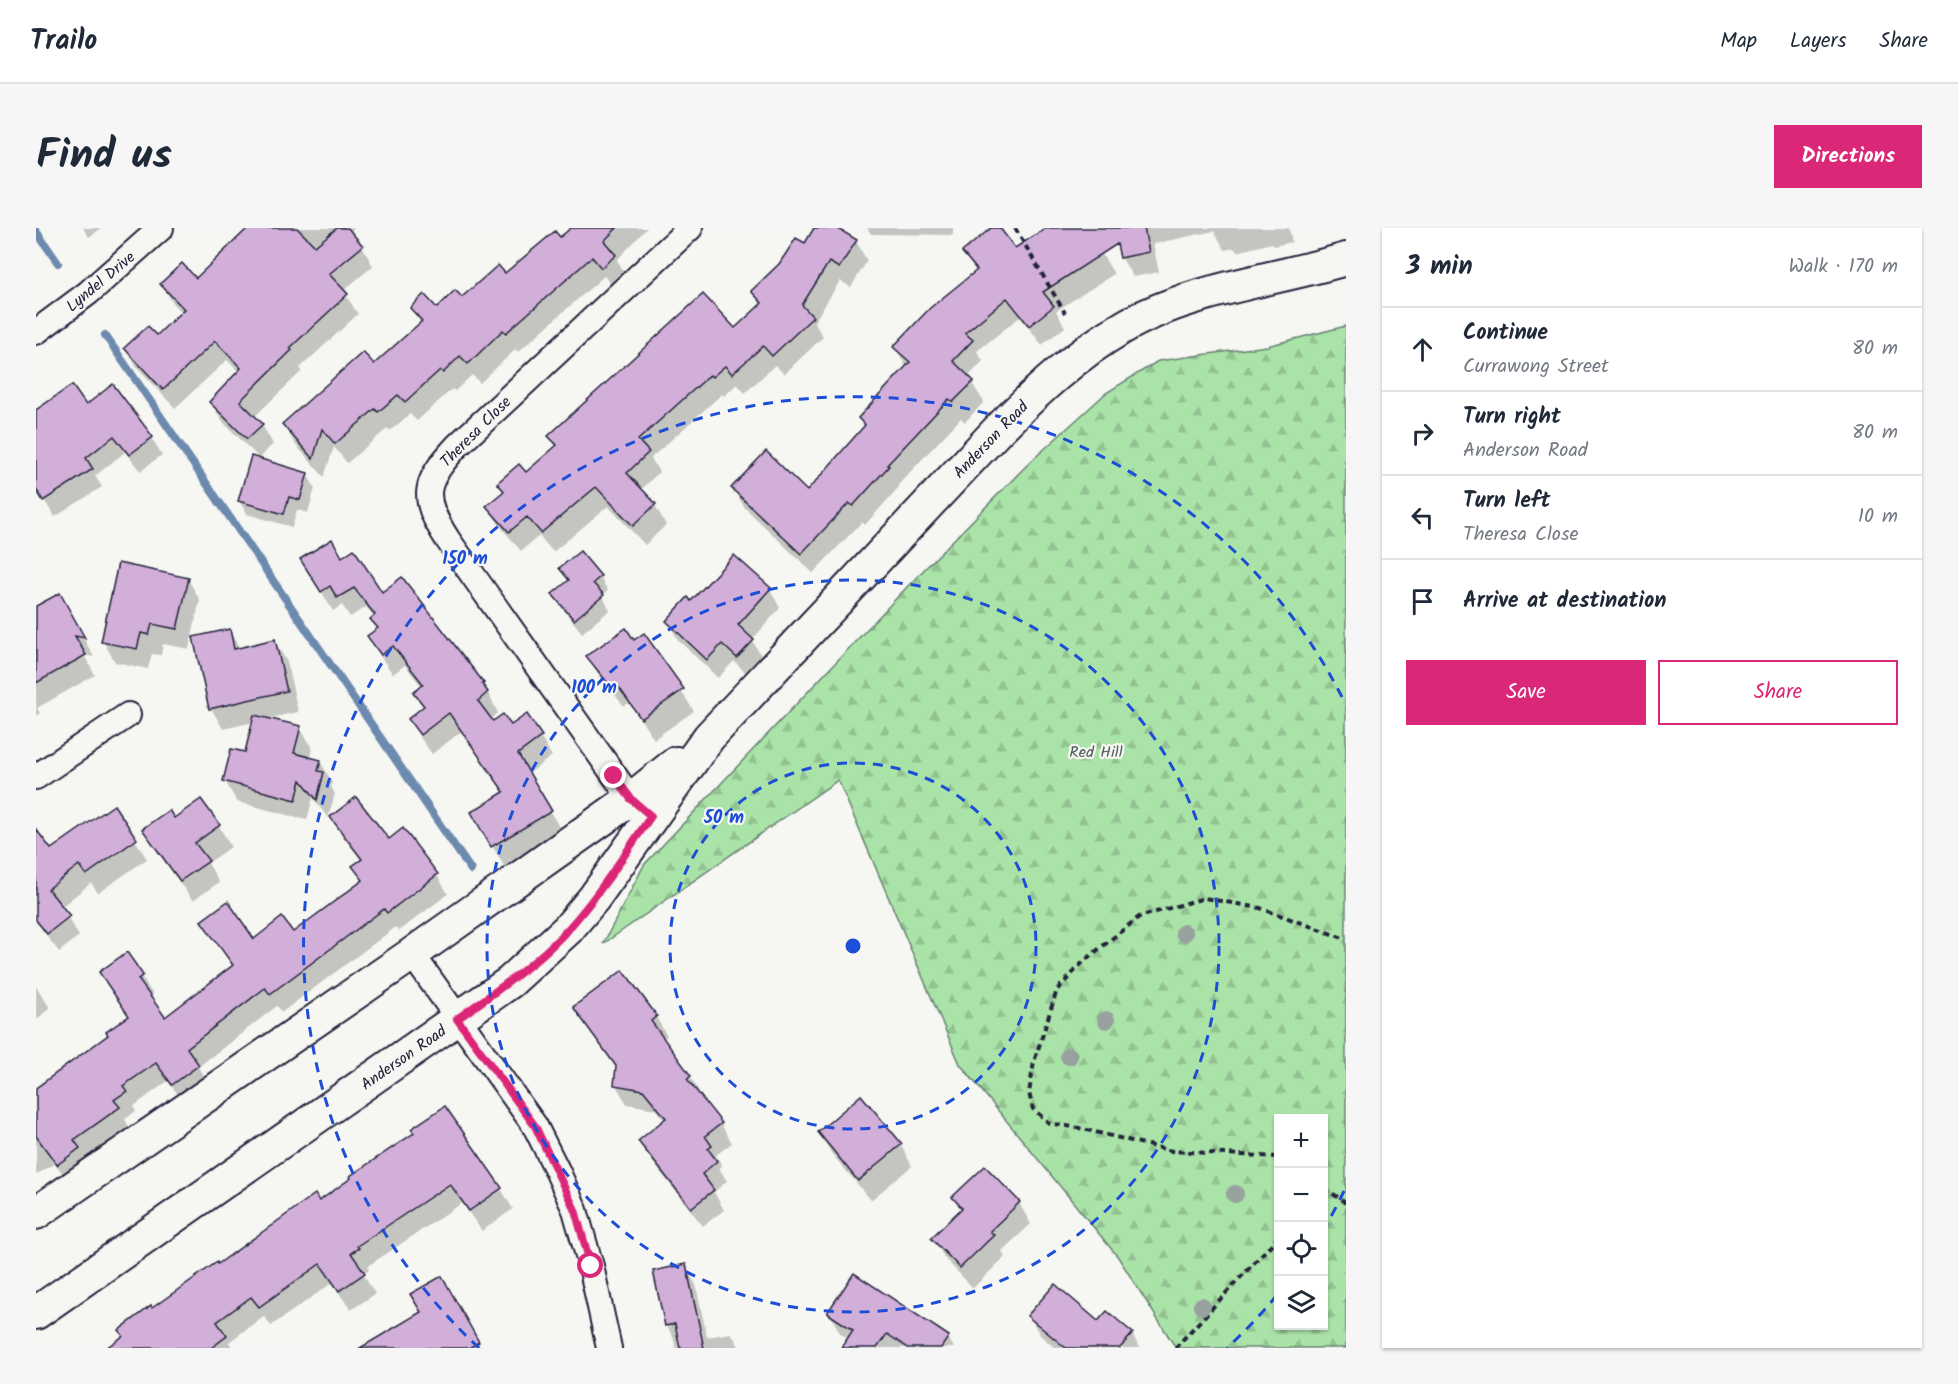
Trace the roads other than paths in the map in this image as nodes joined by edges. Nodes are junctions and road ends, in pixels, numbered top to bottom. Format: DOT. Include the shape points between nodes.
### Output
graph roads {
  1 [pos="161,228"];
  2 [pos="690,228"];
  3 [pos="1346,259"];
  4 [pos="36,332"];
  5 [pos="128,715"];
  6 [pos="36,777"];
  7 [pos="641,807"];
  8 [pos="412,954"];
  9 [pos="457,1019"];
  10 [pos="36,1213"];
  11 [pos="36,1313"];
  12 [pos="609,1348"];
  1 -- 4 [label="street, Lyndel Drive" via="88,293"];
  2 -- 7 [label="street, Theresa Close" via="457,446 431,479 429,491 430,510 441,530"];
  3 -- 7 [label="street, Anderson Road" via="1170,306 1124,327 1070,363 990,438"];
  5 -- 6 [label="street"];
  7 -- 8 [label="street, Anderson Road"];
  7 -- 9 [label="street, Anderson Road" via="594,898 568,929 510,982"];
  8 -- 9 [label="street"];
  8 -- 10 [label="street, Anderson Road"];
  9 -- 11 [label="street, Anderson Road"];
  9 -- 12 [label="street" via="535,1126 556,1168 575,1210"];
}
